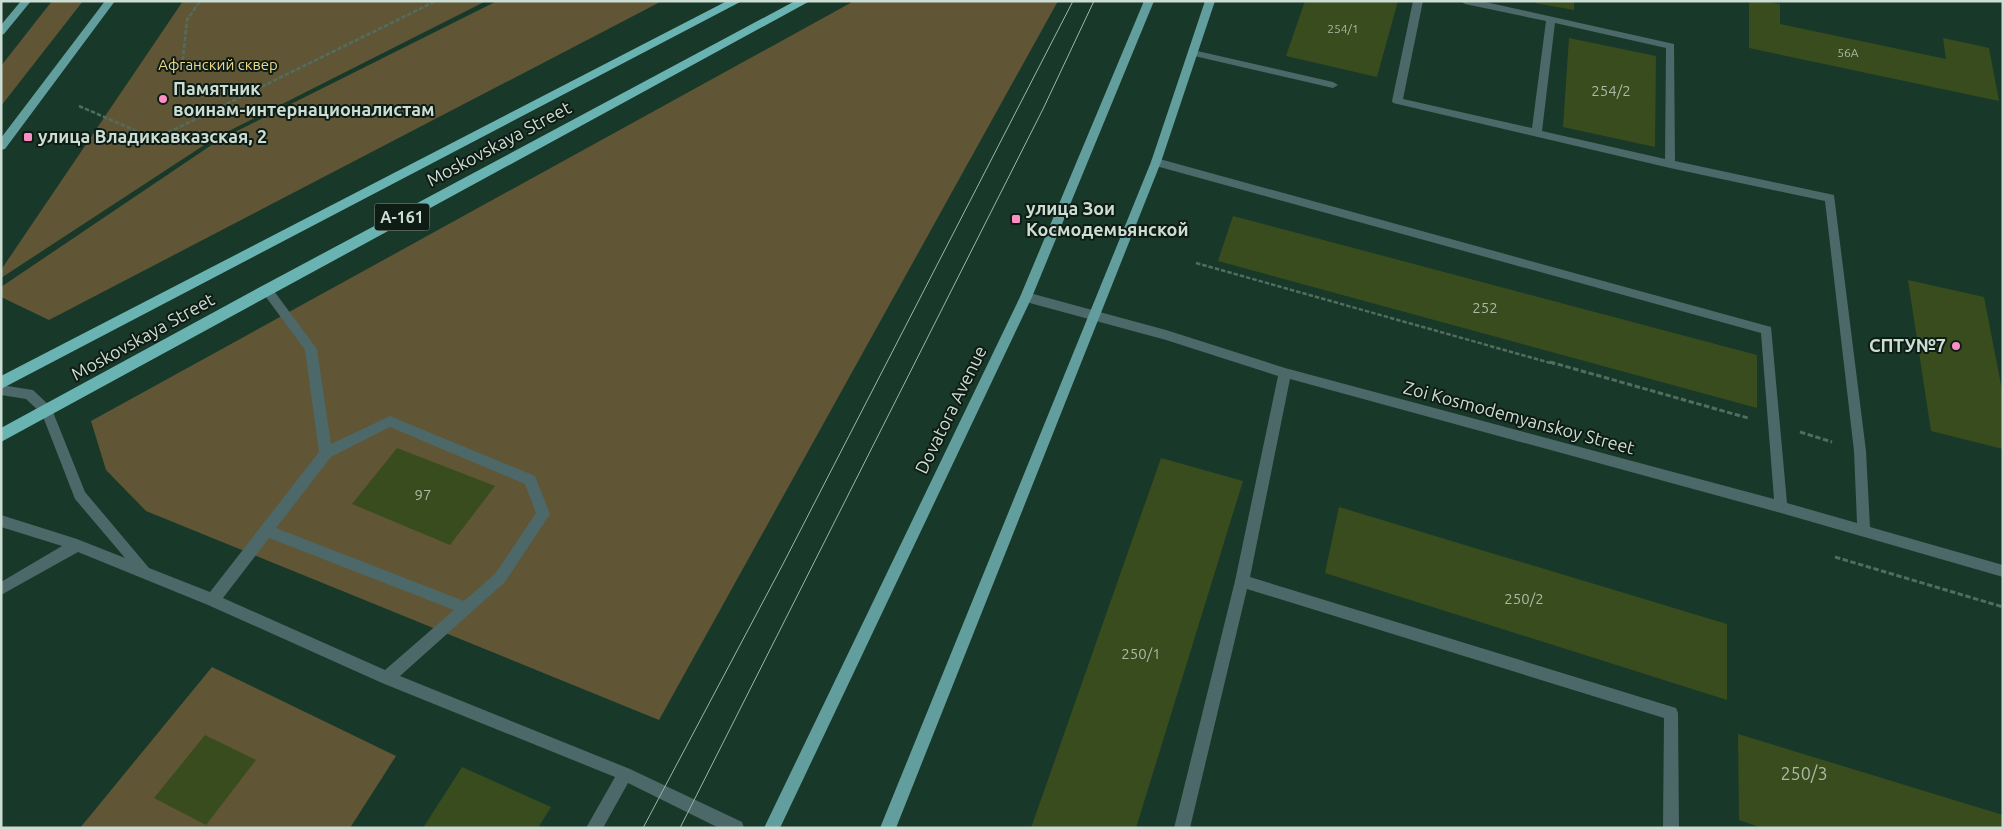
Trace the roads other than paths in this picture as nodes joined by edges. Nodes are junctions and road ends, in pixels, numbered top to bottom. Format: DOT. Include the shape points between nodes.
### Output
graph roads {
  1 [pos="26,1"];
  2 [pos="110,1"];
  3 [pos="736,1"];
  4 [pos="804,1"];
  5 [pos="1149,1"];
  6 [pos="1210,1"];
  7 [pos="1418,1"];
  8 [pos="1466,1"];
  9 [pos="1551,19"];
  10 [pos="1,32"];
  11 [pos="1193,53"];
  12 [pos="1333,85"];
  13 [pos="1537,133"];
  14 [pos="1,146"];
  15 [pos="1156,162"];
  16 [pos="1670,164"];
  17 [pos="266,290"];
  18 [pos="1026,297"];
  19 [pos="1095,315"];
  20 [pos="1285,373"];
  21 [pos="1,383"];
  22 [pos="1,390"];
  23 [pos="47,411"];
  24 [pos="1,436"];
  25 [pos="326,453"];
  26 [pos="1781,507"];
  27 [pos="1,521"];
  28 [pos="266,530"];
  29 [pos="1864,530"];
  30 [pos="77,545"];
  31 [pos="2003,571"];
  32 [pos="146,573"];
  33 [pos="1242,581"];
  34 [pos="1,589"];
  35 [pos="213,600"];
  36 [pos="466,608"];
  37 [pos="387,678"];
  38 [pos="624,774"];
  39 [pos="594,828"];
  40 [pos="736,828"];
  41 [pos="772,828"];
  42 [pos="888,828"];
  43 [pos="1182,828"];
  44 [pos="1671,828"];
  1 -- 10 [label="main road"];
  2 -- 14 [label="main road"];
  3 -- 21 [label="highway, Moskovskaya Street / А-161"];
  4 -- 17 [label="highway, Moskovskaya Street / А-161"];
  5 -- 18 [label="main road, Dovatora Avenue"];
  6 -- 11 [label="main road"];
  7 -- 13 [label="street" via="1397,101"];
  8 -- 9 [label="street"];
  9 -- 13 [label="street"];
  9 -- 16 [label="street" via="1672,46"];
  11 -- 12 [label="street"];
  11 -- 15 [label="main road"];
  13 -- 16 [label="street"];
  15 -- 19 [label="main road"];
  15 -- 26 [label="street" via="1767,330"];
  16 -- 29 [label="street" via="1830,198 1860,451"];
  17 -- 23 [label="highway, Moskovskaya Street / А-161"];
  17 -- 25 [label="street" via="311,349"];
  18 -- 19 [label="street, Zoi Kosmodemyanskoy Street"];
  18 -- 41 [label="main road, Dovatora Avenue"];
  19 -- 20 [label="street, Zoi Kosmodemyanskoy Street"];
  19 -- 42 [label="main road"];
  20 -- 26 [label="street, Zoi Kosmodemyanskoy Street"];
  20 -- 33 [label="street"];
  22 -- 23 [label="street" via="29,394"];
  23 -- 24 [label="highway, Moskovskaya Street / А-161"];
  23 -- 32 [label="street" via="80,495"];
  25 -- 28 [label="street"];
  25 -- 36 [label="street" via="390,421 530,480 543,514 500,578"];
  26 -- 29 [label="street, Zoi Kosmodemyanskoy Street"];
  27 -- 30 [label="street"];
  28 -- 35 [label="street"];
  28 -- 36 [label="street"];
  29 -- 31 [label="street, Zoi Kosmodemyanskoy Street"];
  30 -- 32 [label="street"];
  30 -- 34 [label="street"];
  32 -- 35 [label="street"];
  33 -- 43 [label="street"];
  33 -- 44 [label="street" via="1670,713"];
  35 -- 37 [label="street"];
  36 -- 37 [label="street"];
  37 -- 38 [label="street"];
  38 -- 39 [label="street"];
  38 -- 40 [label="street"];
}
